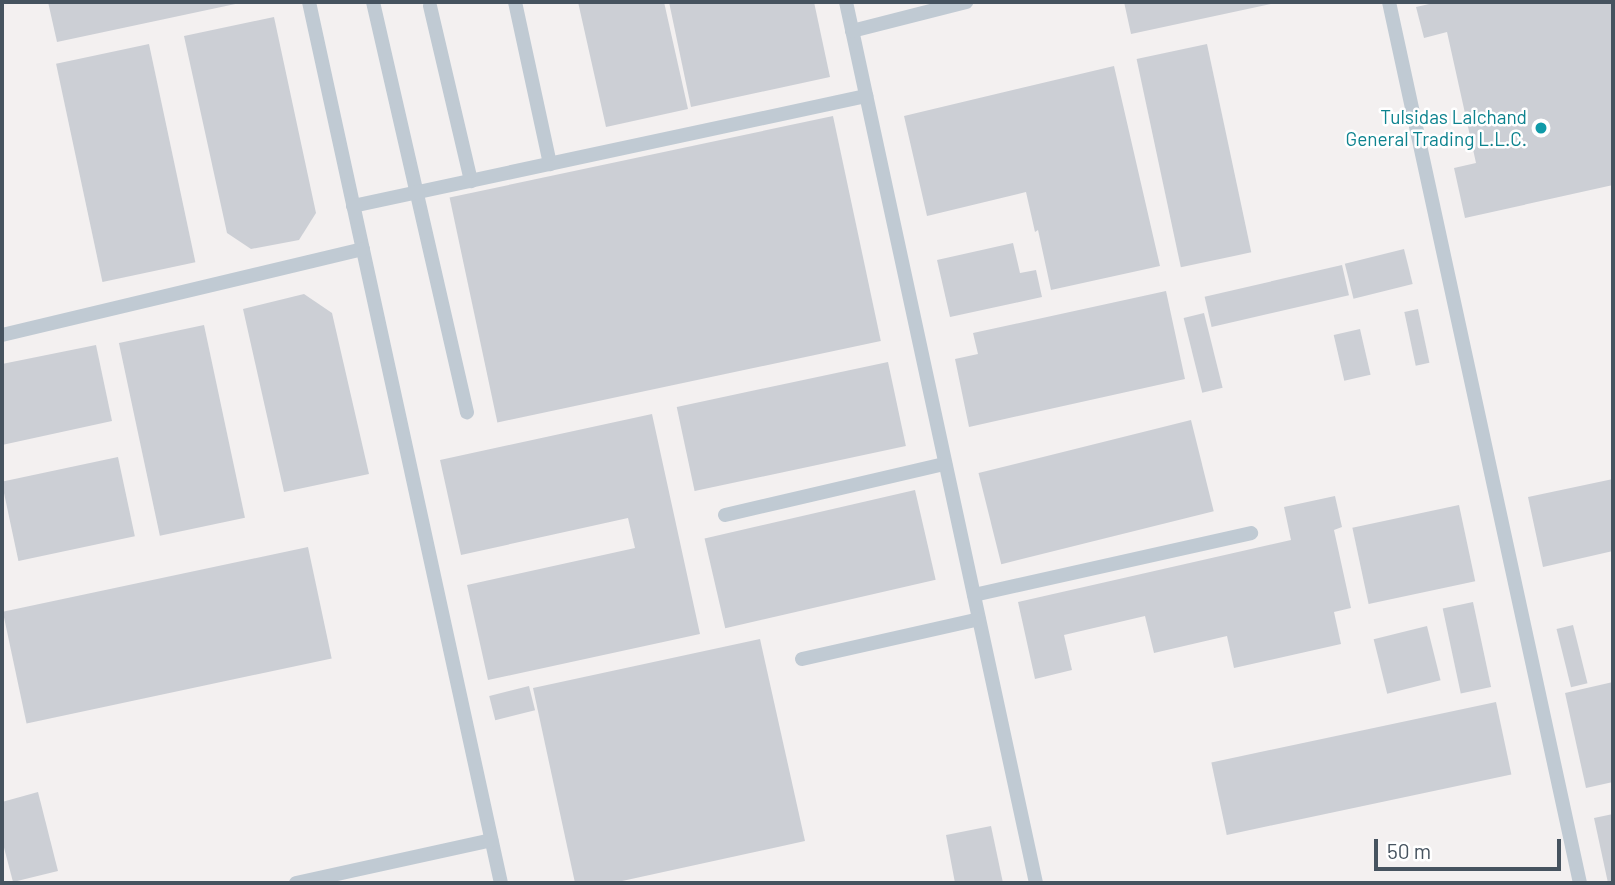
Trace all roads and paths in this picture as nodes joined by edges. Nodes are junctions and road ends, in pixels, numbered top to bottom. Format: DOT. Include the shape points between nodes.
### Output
graph roads {
  1 [pos="309,2"];
  2 [pos="373,2"];
  3 [pos="515,2"];
  4 [pos="846,2"];
  5 [pos="966,2"];
  6 [pos="1389,2"];
  7 [pos="430,6"];
  8 [pos="852,31"];
  9 [pos="866,96"];
  10 [pos="550,164"];
  11 [pos="471,181"];
  12 [pos="416,193"];
  13 [pos="353,206"];
  14 [pos="363,249"];
  15 [pos="2,335"];
  16 [pos="467,412"];
  17 [pos="945,464"];
  18 [pos="725,515"];
  19 [pos="1251,533"];
  20 [pos="974,595"];
  21 [pos="979,619"];
  22 [pos="802,659"];
  23 [pos="491,840"];
  24 [pos="296,883"];
  25 [pos="501,883"];
  26 [pos="1036,883"];
  27 [pos="1580,883"];
  1 -- 13 [label="lane"];
  2 -- 12 [label="lane"];
  3 -- 10 [label="lane"];
  4 -- 8 [label="lane"];
  5 -- 8 [label="lane"];
  6 -- 27 [label="lane"];
  7 -- 11 [label="lane"];
  8 -- 9 [label="lane"];
  9 -- 10 [label="lane"];
  9 -- 17 [label="lane"];
  10 -- 11 [label="lane"];
  11 -- 12 [label="lane"];
  12 -- 13 [label="lane"];
  12 -- 16 [label="lane"];
  13 -- 14 [label="lane"];
  14 -- 15 [label="lane"];
  14 -- 23 [label="lane"];
  17 -- 18 [label="lane"];
  17 -- 20 [label="lane"];
  19 -- 20 [label="lane"];
  20 -- 21 [label="lane"];
  21 -- 22 [label="lane"];
  21 -- 26 [label="lane"];
  23 -- 24 [label="lane"];
  23 -- 25 [label="lane"];
}
